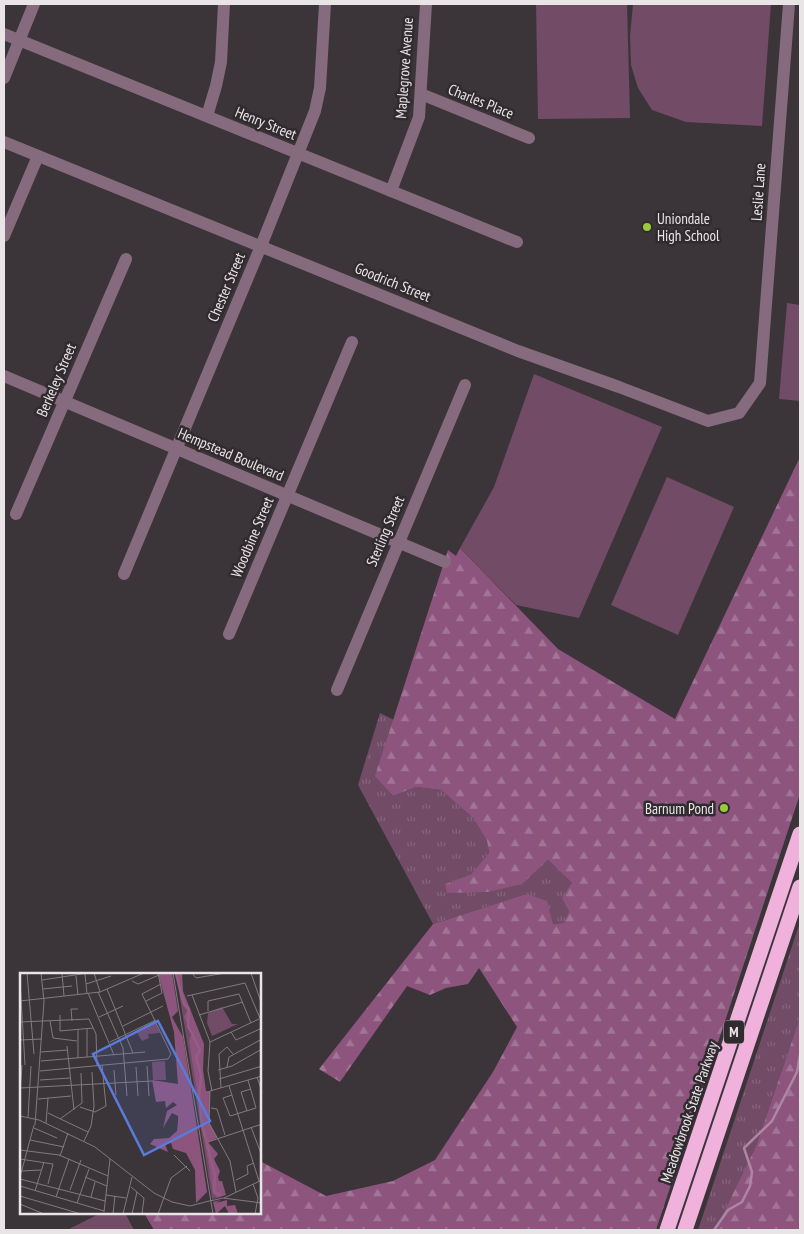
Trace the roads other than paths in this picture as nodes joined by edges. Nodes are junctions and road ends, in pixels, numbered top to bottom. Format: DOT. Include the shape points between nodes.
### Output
graph roads {
  1 [pos="34,4"];
  2 [pos="224,4"];
  3 [pos="325,4"];
  4 [pos="426,4"];
  5 [pos="789,4"];
  6 [pos="4,34"];
  7 [pos="19,40"];
  8 [pos="4,78"];
  9 [pos="421,94"];
  10 [pos="206,116"];
  11 [pos="529,138"];
  12 [pos="4,142"];
  13 [pos="298,153"];
  14 [pos="38,156"];
  15 [pos="391,191"];
  16 [pos="4,236"];
  17 [pos="516,242"];
  18 [pos="261,246"];
  19 [pos="126,259"];
  20 [pos="352,342"];
  21 [pos="4,376"];
  22 [pos="760,383"];
  23 [pos="465,385"];
  24 [pos="65,402"];
  25 [pos="176,448"];
  26 [pos="287,496"];
  27 [pos="16,514"];
  28 [pos="398,542"];
  29 [pos="445,562"];
  30 [pos="124,574"];
  31 [pos="229,634"];
  32 [pos="337,690"];
  33 [pos="800,834"];
  34 [pos="800,887"];
  35 [pos="668,1230"];
  36 [pos="685,1230"];
  1 -- 7 [label="street"];
  2 -- 10 [label="street" via="221,62"];
  3 -- 13 [label="street, Chester Street" via="320,88 315,111"];
  4 -- 9 [label="street, Maplegrove Avenue"];
  5 -- 22 [label="street, Leslie Lane"];
  6 -- 7 [label="street, Henry Street"];
  7 -- 8 [label="street"];
  7 -- 10 [label="street, Henry Street"];
  9 -- 11 [label="street, Charles Place"];
  9 -- 15 [label="street, Maplegrove Avenue" via="416,129"];
  10 -- 13 [label="street, Henry Street"];
  12 -- 14 [label="street, Goodrich Street"];
  13 -- 15 [label="street, Henry Street"];
  13 -- 18 [label="street, Chester Street"];
  14 -- 16 [label="street"];
  14 -- 18 [label="street, Goodrich Street"];
  15 -- 17 [label="street, Henry Street"];
  18 -- 22 [label="street, Goodrich Street" via="518,351 708,421 739,413"];
  18 -- 25 [label="street, Chester Street"];
  19 -- 24 [label="street, Berkeley Street"];
  20 -- 26 [label="street, Woodbine Street"];
  21 -- 24 [label="street, Hempstead Boulevard"];
  23 -- 28 [label="street, Sterling Street"];
  24 -- 25 [label="street, Hempstead Boulevard"];
  24 -- 27 [label="street, Berkeley Street"];
  25 -- 26 [label="street, Hempstead Boulevard"];
  25 -- 30 [label="street, Chester Street"];
  26 -- 28 [label="street, Hempstead Boulevard"];
  26 -- 31 [label="street, Woodbine Street"];
  28 -- 29 [label="street, Hempstead Boulevard"];
  28 -- 32 [label="street, Sterling Street"];
  33 -- 35 [label="highway, Meadowbrook State Parkway / M"];
  34 -- 36 [label="highway, M"];
}
